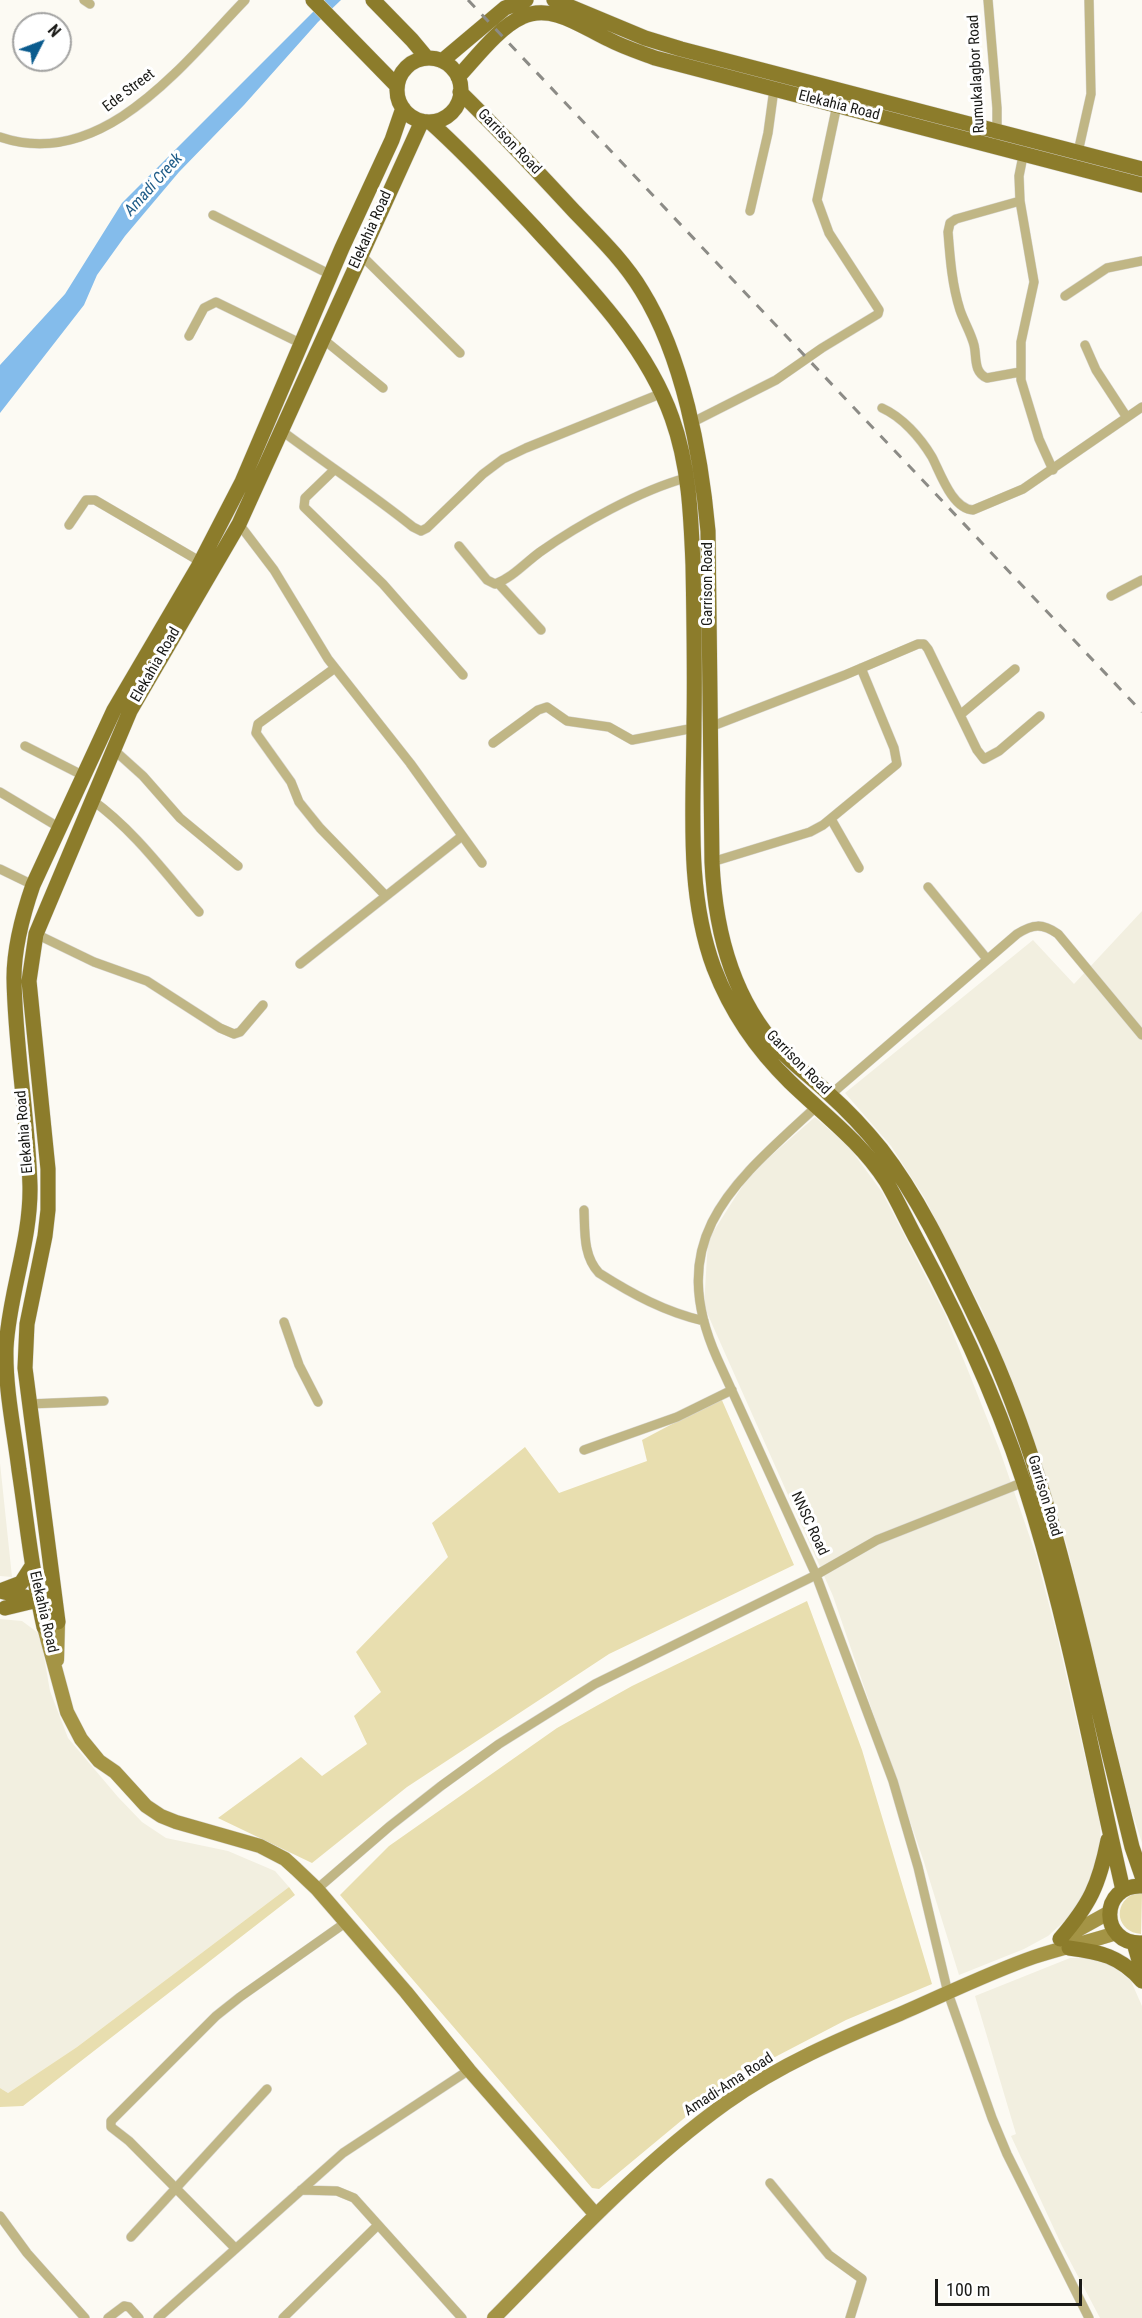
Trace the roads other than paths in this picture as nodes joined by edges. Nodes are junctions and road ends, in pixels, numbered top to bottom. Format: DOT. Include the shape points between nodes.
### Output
graph roads {
  1 [pos="245,0"];
  2 [pos="313,0"];
  3 [pos="373,0"];
  4 [pos="526,0"];
  5 [pos="555,0"];
  6 [pos="988,0"];
  7 [pos="1089,0"];
  8 [pos="434,60"];
  9 [pos="459,85"];
  10 [pos="398,86"];
  11 [pos="774,89"];
  12 [pos="837,105"];
  13 [pos="403,108"];
  14 [pos="426,121"];
  15 [pos="0,137"];
  16 [pos="996,139"];
  17 [pos="1024,146"];
  18 [pos="1078,152"];
  19 [pos="1142,169"];
  20 [pos="1142,185"];
  21 [pos="1020,201"];
  22 [pos="750,211"];
  23 [pos="213,215"];
  24 [pos="360,254"];
  25 [pos="1142,261"];
  26 [pos="331,275"];
  27 [pos="1065,296"];
  28 [pos="189,336"];
  29 [pos="323,339"];
  30 [pos="302,344"];
  31 [pos="1085,345"];
  32 [pos="460,353"];
  33 [pos="1020,372"];
  34 [pos="383,388"];
  35 [pos="660,394"];
  36 [pos="1142,407"];
  37 [pos="882,408"];
  38 [pos="1126,416"];
  39 [pos="690,423"];
  40 [pos="282,431"];
  41 [pos="334,470"];
  42 [pos="1053,470"];
  43 [pos="686,478"];
  44 [pos="239,524"];
  45 [pos="69,525"];
  46 [pos="459,546"];
  47 [pos="201,562"];
  48 [pos="1142,580"];
  49 [pos="498,583"];
  50 [pos="1111,596"];
  51 [pos="541,630"];
  52 [pos="335,668"];
  53 [pos="861,668"];
  54 [pos="1015,669"];
  55 [pos="463,675"];
  56 [pos="960,715"];
  57 [pos="1040,716"];
  58 [pos="702,728"];
  59 [pos="493,742"];
  60 [pos="25,746"];
  61 [pos="113,749"];
  62 [pos="84,776"];
  63 [pos="0,792"];
  64 [pos="92,800"];
  65 [pos="831,819"];
  66 [pos="60,828"];
  67 [pos="462,836"];
  68 [pos="712,862"];
  69 [pos="482,863"];
  70 [pos="238,866"];
  71 [pos="859,868"];
  72 [pos="0,869"];
  73 [pos="33,885"];
  74 [pos="928,887"];
  75 [pos="384,895"];
  76 [pos="199,912"];
  77 [pos="36,934"];
  78 [pos="987,959"];
  79 [pos="300,964"];
  80 [pos="263,1005"];
  81 [pos="1142,1035"];
  82 [pos="830,1095"];
  83 [pos="817,1106"];
  84 [pos="584,1210"];
  85 [pos="704,1321"];
  86 [pos="284,1322"];
  87 [pos="732,1389"];
  88 [pos="104,1401"];
  89 [pos="318,1402"];
  90 [pos="29,1404"];
  91 [pos="584,1450"];
  92 [pos="1024,1482"];
  93 [pos="32,1566"];
  94 [pos="816,1575"];
  95 [pos="53,1580"];
  96 [pos="0,1591"];
  97 [pos="38,1600"];
  98 [pos="2,1608"];
  99 [pos="51,1624"];
  100 [pos="1110,1831"];
  101 [pos="1137,1853"];
  102 [pos="1142,1876"];
  103 [pos="1142,1886"];
  104 [pos="317,1889"];
  105 [pos="1123,1890"];
  106 [pos="1110,1912"];
  107 [pos="345,1923"];
  108 [pos="1116,1933"];
  109 [pos="1138,1943"];
  110 [pos="1064,1944"];
  111 [pos="1142,1971"];
  112 [pos="1142,1981"];
  113 [pos="948,1994"];
  114 [pos="469,2070"];
  115 [pos="267,2089"];
  116 [pos="770,2183"];
  117 [pos="175,2188"];
  118 [pos="301,2190"];
  119 [pos="596,2215"];
  120 [pos="0,2216"];
  121 [pos="378,2225"];
  122 [pos="131,2237"];
  123 [pos="235,2248"];
  124 [pos="85,2318"];
  125 [pos="108,2318"];
  126 [pos="139,2318"];
  127 [pos="158,2318"];
  128 [pos="283,2318"];
  129 [pos="462,2318"];
  130 [pos="494,2318"];
  131 [pos="850,2318"];
  132 [pos="1089,2318"];
  1 -- 15 [label="street, Ede Street" via="157,91 107,126 44,143"];
  2 -- 10 [label="main road"];
  3 -- 8 [label="main road"];
  4 -- 8 [label="main road" via="505,8"];
  5 -- 16 [label="main road, Elekahia Road" via="681,49"];
  6 -- 16 [label="street, Rumukalagbor Road"];
  7 -- 18 [label="street" via="1091,94"];
  8 -- 9 [label="main road" via="448,65"];
  8 -- 10 [label="main road" via="408,66"];
  9 -- 11 [label="main road, Elekahia Road" via="507,27 520,17 545,13 560,15 655,58"];
  9 -- 14 [label="main road" via="459,100 451,113 438,121"];
  9 -- 39 [label="main road, Garrison Road" via="631,274 665,340"];
  10 -- 13 [label="main road"];
  11 -- 12 [label="main road, Elekahia Road"];
  11 -- 22 [label="street"];
  12 -- 16 [label="main road, Elekahia Road"];
  12 -- 39 [label="street" via="816,200 829,233 878,314 776,380"];
  13 -- 14 [label="main road"];
  13 -- 26 [label="main road, Elekahia Road" via="389,149"];
  14 -- 24 [label="main road, Elekahia Road"];
  14 -- 35 [label="main road, Garrison Road" via="482,171 591,290 640,354"];
  16 -- 17 [label="main road, Elekahia Road"];
  17 -- 18 [label="main road, Elekahia Road"];
  17 -- 20 [label="main road, Elekahia Road"];
  17 -- 21 [label="street"];
  18 -- 19 [label="main road, Elekahia Road"];
  21 -- 33 [label="street" via="1034,282 1021,342"];
  21 -- 33 [label="street" via="956,219 950,223 948,232 954,287 975,348 978,370 987,378"];
  23 -- 26 [label="street"];
  24 -- 29 [label="main road, Elekahia Road"];
  24 -- 32 [label="street"];
  25 -- 27 [label="street" via="1107,268"];
  26 -- 30 [label="main road, Elekahia Road"];
  28 -- 30 [label="street" via="204,308 216,302"];
  29 -- 34 [label="street"];
  29 -- 40 [label="main road, Elekahia Road"];
  30 -- 47 [label="main road, Elekahia Road" via="242,482"];
  31 -- 38 [label="street"];
  33 -- 42 [label="street" via="1022,389"];
  35 -- 41 [label="street" via="503,459 424,530 413,527"];
  35 -- 43 [label="main road, Garrison Road" via="672,416"];
  36 -- 38 [label="street"];
  37 -- 42 [label="street" via="911,430 932,457 950,491 969,510 1023,489"];
  38 -- 42 [label="street"];
  39 -- 58 [label="main road, Garrison Road" via="699,458 708,531"];
  40 -- 41 [label="street"];
  40 -- 44 [label="main road, Elekahia Road"];
  41 -- 55 [label="street" via="305,498 304,507 383,584"];
  43 -- 49 [label="street" via="667,483 576,529"];
  43 -- 58 [label="main road, Garrison Road"];
  44 -- 52 [label="street" via="274,570"];
  44 -- 61 [label="main road, Elekahia Road" via="146,682"];
  45 -- 47 [label="street" via="86,500 95,500"];
  46 -- 49 [label="street" via="488,580"];
  47 -- 62 [label="main road, Elekahia Road" via="114,710"];
  48 -- 50 [label="street"];
  49 -- 51 [label="street"];
  52 -- 67 [label="street"];
  52 -- 75 [label="street" via="258,724 256,733 291,782 299,802"];
  53 -- 56 [label="street" via="924,644"];
  53 -- 58 [label="street"];
  53 -- 65 [label="street" via="897,764"];
  54 -- 56 [label="street"];
  56 -- 57 [label="street" via="980,755 986,759"];
  58 -- 59 [label="street" via="632,740 609,727 567,721 547,706"];
  58 -- 68 [label="main road, Garrison Road"];
  58 -- 83 [label="main road, Garrison Road" via="694,862 697,904 708,951 726,996 750,1036"];
  60 -- 62 [label="street"];
  61 -- 64 [label="main road, Elekahia Road"];
  61 -- 70 [label="street" via="180,818"];
  62 -- 66 [label="main road, Elekahia Road"];
  63 -- 66 [label="street"];
  64 -- 76 [label="street" via="139,842"];
  64 -- 77 [label="main road, Elekahia Road"];
  65 -- 68 [label="street" via="810,832"];
  65 -- 71 [label="street"];
  66 -- 73 [label="main road, Elekahia Road"];
  67 -- 69 [label="street"];
  67 -- 75 [label="street"];
  68 -- 82 [label="main road, Garrison Road" via="722,945 740,990 780,1049"];
  72 -- 73 [label="street"];
  73 -- 93 [label="main road, Elekahia Road" via="14,976 30,1214 6,1350 7,1385"];
  74 -- 78 [label="street"];
  75 -- 79 [label="street"];
  77 -- 80 [label="street" via="94,962 147,981 234,1034"];
  77 -- 90 [label="main road, Elekahia Road" via="29,981 49,1194 45,1236 27,1324 25,1368"];
  78 -- 81 [label="street" via="1029,927 1047,926 1072,950"];
  78 -- 82 [label="street"];
  82 -- 101 [label="main road, Garrison Road" via="879,1146 916,1201 983,1334 1012,1402 1050,1513"];
  83 -- 85 [label="street, NNSC Road" via="741,1178 710,1223 698,1278"];
  83 -- 92 [label="main road, Garrison Road" via="854,1141 885,1180 944,1289"];
  84 -- 85 [label="street" via="587,1252 599,1273 679,1316"];
  85 -- 87 [label="street, NNSC Road"];
  86 -- 89 [label="street"];
  87 -- 91 [label="street" via="677,1417"];
  87 -- 94 [label="street, NNSC Road"];
  88 -- 90 [label="street"];
  90 -- 95 [label="main road, Elekahia Road"];
  92 -- 94 [label="street" via="877,1540"];
  92 -- 100 [label="main road, Garrison Road" via="1048,1565"];
  93 -- 96 [label="main road" via="21,1583"];
  93 -- 97 [label="main road, Elekahia Road"];
  94 -- 104 [label="street" via="561,1704 441,1786"];
  94 -- 113 [label="street, NNSC Road" via="893,1781"];
  95 -- 97 [label="main road"];
  95 -- 99 [label="main road, Elekahia Road"];
  96 -- 97 [label="main road"];
  97 -- 98 [label="main road"];
  97 -- 99 [label="main road, Elekahia Road"];
  98 -- 99 [label="main road"];
  99 -- 104 [label="street, Elekahia Road" via="56,1671 67,1712 81,1739 99,1761 115,1772 146,1806 169,1820 260,1846 285,1859"];
  100 -- 105 [label="main road, Garrison Road"];
  100 -- 110 [label="main road" via="1097,1886"];
  101 -- 102 [label="main road, Garrison Road"];
  103 -- 105 [label="main road"];
  104 -- 107 [label="street, Elekahia Road"];
  105 -- 106 [label="main road" via="1112,1902"];
  106 -- 108 [label="main road"];
  106 -- 110 [label="street, Amadi-Ama Road"];
  107 -- 114 [label="street, Elekahia Road"];
  107 -- 117 [label="street" via="216,2016 111,2121 111,2127"];
  108 -- 109 [label="main road"];
  108 -- 110 [label="street, Amadi-Ama Road"];
  109 -- 111 [label="main road"];
  110 -- 112 [label="main road" via="1122,1961"];
  110 -- 113 [label="street, Amadi-Ama Road"];
  113 -- 119 [label="street, Amadi-Ama Road" via="809,2055 728,2101 687,2132"];
  113 -- 132 [label="street, NNSC Road" via="1007,2154"];
  114 -- 118 [label="street" via="343,2152"];
  114 -- 119 [label="street, Elekahia Road"];
  115 -- 117 [label="street"];
  116 -- 131 [label="street" via="829,2255 862,2279"];
  117 -- 122 [label="street"];
  117 -- 123 [label="street"];
  118 -- 121 [label="street" via="345,2193"];
  118 -- 123 [label="street"];
  119 -- 130 [label="street, Amadi-Ama Road"];
  120 -- 124 [label="street" via="44,2274"];
  121 -- 128 [label="street"];
  121 -- 129 [label="street"];
  123 -- 127 [label="street"];
  125 -- 126 [label="street" via="124,2306"];
}
